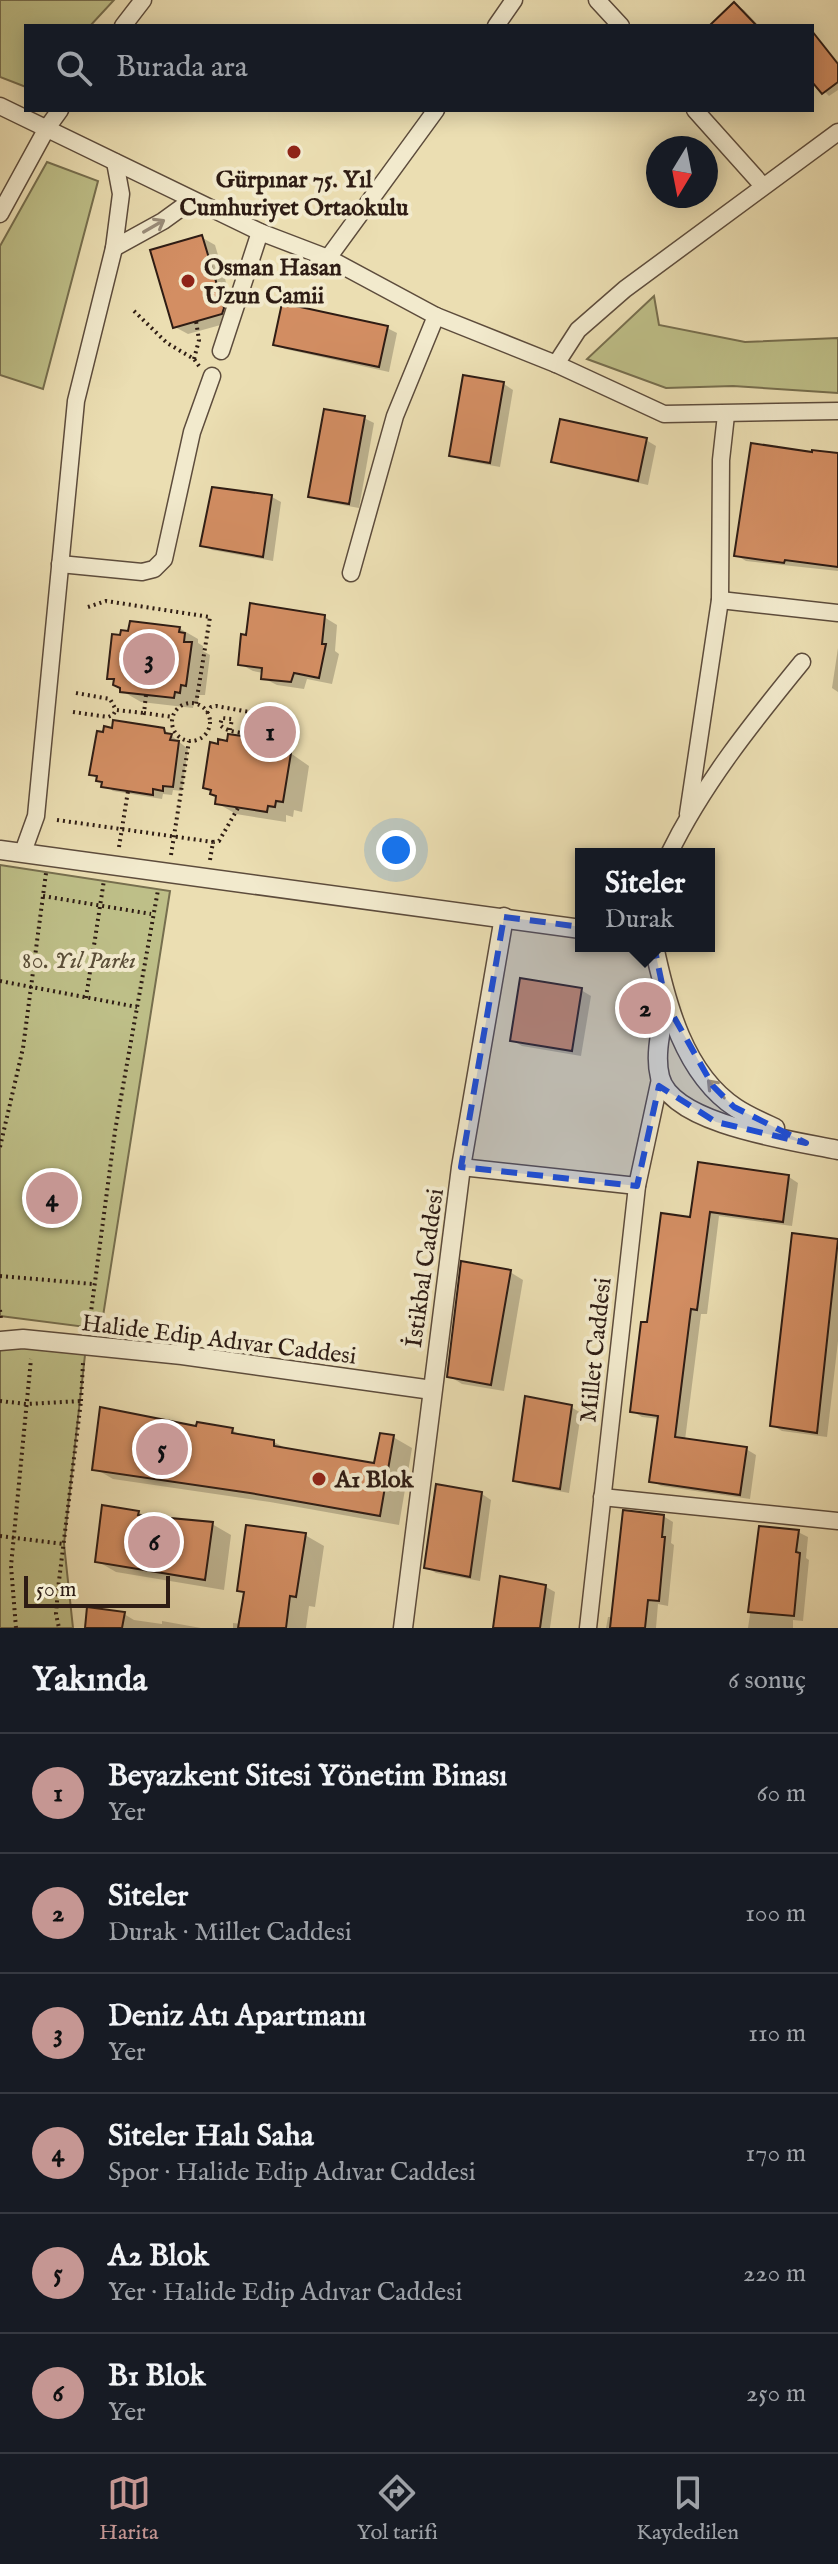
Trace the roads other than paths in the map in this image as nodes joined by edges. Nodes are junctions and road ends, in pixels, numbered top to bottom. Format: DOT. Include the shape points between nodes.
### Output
graph roads {
  1 [pos="143,0"];
  2 [pos="514,0"];
  3 [pos="597,0"];
  4 [pos="125,24"];
  5 [pos="497,24"];
  6 [pos="619,24"];
  7 [pos="0,106"];
  8 [pos="59,112"];
  9 [pos="435,112"];
  10 [pos="697,112"];
  11 [pos="47,128"];
  12 [pos="838,132"];
  13 [pos="115,162"];
  14 [pos="763,186"];
  15 [pos="192,200"];
  16 [pos="0,214"];
  17 [pos="260,232"];
  18 [pos="114,248"];
  19 [pos="328,258"];
  20 [pos="436,316"];
  21 [pos="221,351"];
  22 [pos="556,364"];
  23 [pos="212,376"];
  24 [pos="838,411"];
  25 [pos="726,415"];
  26 [pos="60,564"];
  27 [pos="351,573"];
  28 [pos="720,600"];
  29 [pos="838,613"];
  30 [pos="802,662"];
  31 [pos="688,814"];
  32 [pos="672,848"];
  33 [pos="0,850"];
  34 [pos="23,852"];
  35 [pos="504,917"];
  36 [pos="575,928"];
  37 [pos="655,952"];
  38 [pos="666,1003"];
  39 [pos="660,1079"];
  40 [pos="806,1143"];
  41 [pos="838,1150"];
  42 [pos="461,1167"];
  43 [pos="637,1186"];
  44 [pos="0,1341"];
  45 [pos="432,1390"];
  46 [pos="602,1497"];
  47 [pos="838,1521"];
  48 [pos="403,1628"];
  49 [pos="588,1628"];
  1 -- 4 [label="street"];
  2 -- 5 [label="street"];
  3 -- 6 [label="street"];
  7 -- 11 [label="street"];
  8 -- 11 [label="street"];
  9 -- 19 [label="street"];
  10 -- 14 [label="street"];
  11 -- 13 [label="street"];
  11 -- 16 [label="street"];
  12 -- 14 [label="street"];
  13 -- 15 [label="street"];
  13 -- 18 [label="street" via="121,194"];
  14 -- 22 [label="street" via="602,309 578,330"];
  15 -- 17 [label="street"];
  18 -- 15 [label="street, one-way"];
  17 -- 19 [label="street"];
  17 -- 21 [label="street"];
  18 -- 26 [label="street" via="76,401"];
  19 -- 20 [label="street"];
  20 -- 22 [label="street"];
  20 -- 27 [label="street" via="395,416"];
  22 -- 25 [label="street" via="664,414"];
  23 -- 26 [label="street" via="192,432 164,559 142,572"];
  24 -- 25 [label="street"];
  25 -- 28 [label="street"];
  26 -- 34 [label="street" via="36,816"];
  28 -- 29 [label="street"];
  28 -- 31 [label="street"];
  30 -- 31 [label="street"];
  31 -- 32 [label="street"];
  33 -- 34 [label="street"];
  34 -- 35 [label="street"];
  35 -- 36 [label="street"];
  35 -- 42 [label="street, İstikbal Caddesi"];
  37 -- 38 [label="street"];
  38 -- 39 [label="street"];
  40 -- 38 [label="street, one-way" via="734,1107 692,1058"];
  39 -- 40 [label="street" via="692,1111 716,1122"];
  39 -- 43 [label="street, Millet Caddesi"];
  40 -- 41 [label="street"];
  42 -- 43 [label="street"];
  42 -- 45 [label="street, İstikbal Caddesi"];
  43 -- 46 [label="street, Millet Caddesi"];
  44 -- 45 [label="street, Halide Edip Adıvar Caddesi" via="182,1355"];
  45 -- 48 [label="street, İstikbal Caddesi"];
  46 -- 47 [label="street"];
  46 -- 49 [label="street, Millet Caddesi"];
}
